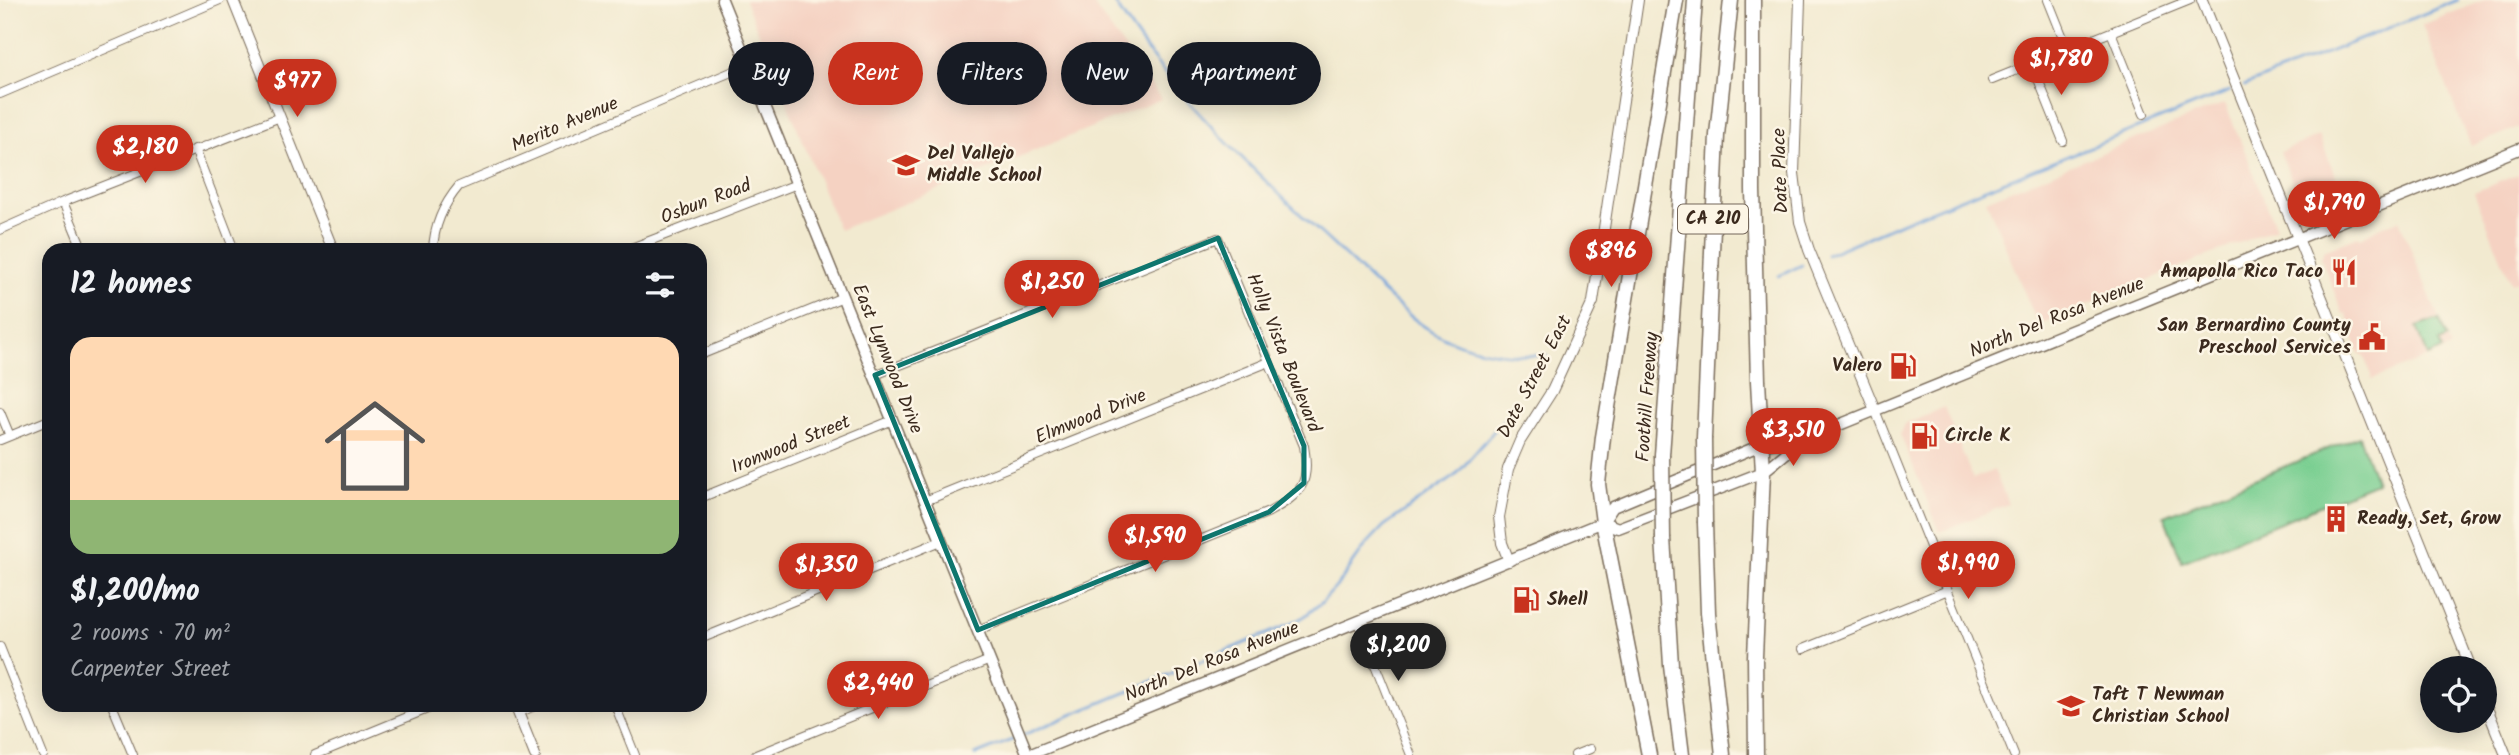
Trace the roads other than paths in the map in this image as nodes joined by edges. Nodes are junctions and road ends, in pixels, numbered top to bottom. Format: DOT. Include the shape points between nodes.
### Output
graph roads {
  1 [pos="220,0"];
  2 [pos="233,0"];
  3 [pos="722,0"];
  4 [pos="1638,0"];
  5 [pos="1676,0"];
  6 [pos="1695,0"];
  7 [pos="1731,0"];
  8 [pos="1753,0"];
  9 [pos="1800,0"];
  10 [pos="2048,0"];
  11 [pos="2190,0"];
  12 [pos="2202,0"];
  13 [pos="2111,32"];
  14 [pos="739,42"];
  15 [pos="2068,50"];
  16 [pos="2032,64"];
  17 [pos="728,73"];
  18 [pos="1992,80"];
  19 [pos="0,93"];
  20 [pos="764,105"];
  21 [pos="2144,114"];
  22 [pos="280,117"];
  23 [pos="2063,141"];
  24 [pos="195,149"];
  25 [pos="2519,149"];
  26 [pos="797,184"];
  27 [pos="63,202"];
  28 [pos="0,230"];
  29 [pos="2299,239"];
  30 [pos="80,243"];
  31 [pos="231,243"];
  32 [pos="330,243"];
  33 [pos="434,243"];
  34 [pos="644,243"];
  35 [pos="844,297"];
  36 [pos="707,352"];
  37 [pos="1269,362"];
  38 [pos="875,375"];
  39 [pos="1875,410"];
  40 [pos="0,412"];
  41 [pos="893,420"];
  42 [pos="42,423"];
  43 [pos="10,436"];
  44 [pos="0,440"];
  45 [pos="1802,440"];
  46 [pos="1761,445"];
  47 [pos="1763,472"];
  48 [pos="707,495"];
  49 [pos="925,501"];
  50 [pos="1603,522"];
  51 [pos="941,541"];
  52 [pos="1509,561"];
  53 [pos="1948,590"];
  54 [pos="1358,622"];
  55 [pos="978,631"];
  56 [pos="707,636"];
  57 [pos="0,647"];
  58 [pos="1803,649"];
  59 [pos="2466,656"];
  60 [pos="989,660"];
  61 [pos="115,712"];
  62 [pos="416,712"];
  63 [pos="518,712"];
  64 [pos="618,712"];
  65 [pos="2497,733"];
  66 [pos="1590,749"];
  67 [pos="43,755"];
  68 [pos="133,755"];
  69 [pos="315,755"];
  70 [pos="535,755"];
  71 [pos="635,755"];
  72 [pos="756,755"];
  73 [pos="1029,755"];
  74 [pos="1412,755"];
  75 [pos="1575,755"];
  76 [pos="1649,755"];
  77 [pos="1682,755"];
  78 [pos="1723,755"];
  79 [pos="1756,755"];
  80 [pos="2014,755"];
  81 [pos="2506,755"];
  1 -- 19 [label="street"];
  2 -- 22 [label="street"];
  3 -- 14 [label="main road, East Lynwood Drive"];
  4 -- 52 [label="street, Date Street East" via="1594,302 1508,469 1499,517"];
  5 -- 50 [label="highway" via="1603,437 1598,484"];
  6 -- 77 [label="highway, Foothill Freeway / CA 210, bridge" via="1662,455 1671,665"];
  7 -- 78 [label="highway, CA 210, bridge" via="1717,135 1704,438 1708,613"];
  8 -- 46 [label="highway"];
  9 -- 39 [label="street, Date Place" via="1794,173 1800,222"];
  10 -- 15 [label="street"];
  11 -- 13 [label="street"];
  12 -- 29 [label="street"];
  13 -- 15 [label="street"];
  13 -- 21 [label="street"];
  15 -- 16 [label="street"];
  16 -- 18 [label="street"];
  16 -- 23 [label="street"];
  17 -- 33 [label="street, Merito Avenue" via="459,186 446,202"];
  20 -- 26 [label="main road, East Lynwood Drive"];
  22 -- 24 [label="street"];
  22 -- 32 [label="street"];
  24 -- 27 [label="street"];
  24 -- 31 [label="street"];
  25 -- 29 [label="main road, North Del Rosa Avenue"];
  26 -- 34 [label="street, Osbun Road"];
  26 -- 35 [label="main road, East Lynwood Drive"];
  27 -- 28 [label="street"];
  27 -- 30 [label="street"];
  29 -- 39 [label="main road, North Del Rosa Avenue"];
  29 -- 59 [label="street"];
  35 -- 36 [label="street"];
  35 -- 38 [label="main road, East Lynwood Drive"];
  37 -- 38 [label="street, Holly Vista Boulevard" via="1218,238"];
  37 -- 49 [label="street, Elmwood Drive"];
  37 -- 55 [label="street, Holly Vista Boulevard" via="1304,446 1308,466 1298,494 1269,513"];
  38 -- 41 [label="main road, East Lynwood Drive"];
  39 -- 45 [label="main road, North Del Rosa Avenue"];
  39 -- 53 [label="street"];
  40 -- 43 [label="street"];
  41 -- 48 [label="street, Ironwood Street"];
  41 -- 49 [label="main road, East Lynwood Drive"];
  42 -- 43 [label="street"];
  43 -- 44 [label="street"];
  45 -- 46 [label="main road, North Del Rosa Avenue"];
  45 -- 47 [label="main road, North Del Rosa Avenue"];
  46 -- 47 [label="highway"];
  46 -- 50 [label="main road, North Del Rosa Avenue" via="1613,507"];
  47 -- 50 [label="main road, North Del Rosa Avenue" via="1618,528"];
  47 -- 79 [label="highway"];
  49 -- 51 [label="main road, East Lynwood Drive"];
  50 -- 52 [label="main road, North Del Rosa Avenue"];
  50 -- 76 [label="highway"];
  51 -- 55 [label="main road, East Lynwood Drive"];
  51 -- 56 [label="street"];
  52 -- 54 [label="main road, North Del Rosa Avenue"];
  53 -- 58 [label="street"];
  53 -- 80 [label="street"];
  54 -- 73 [label="main road, North Del Rosa Avenue"];
  54 -- 74 [label="street"];
  55 -- 60 [label="main road, East Lynwood Drive"];
  57 -- 67 [label="street"];
  60 -- 72 [label="street"];
  60 -- 73 [label="main road, East Lynwood Drive"];
  61 -- 68 [label="street"];
  62 -- 69 [label="street"];
  63 -- 70 [label="street"];
  64 -- 71 [label="street"];
  65 -- 81 [label="street"];
  66 -- 75 [label="street"];
}
